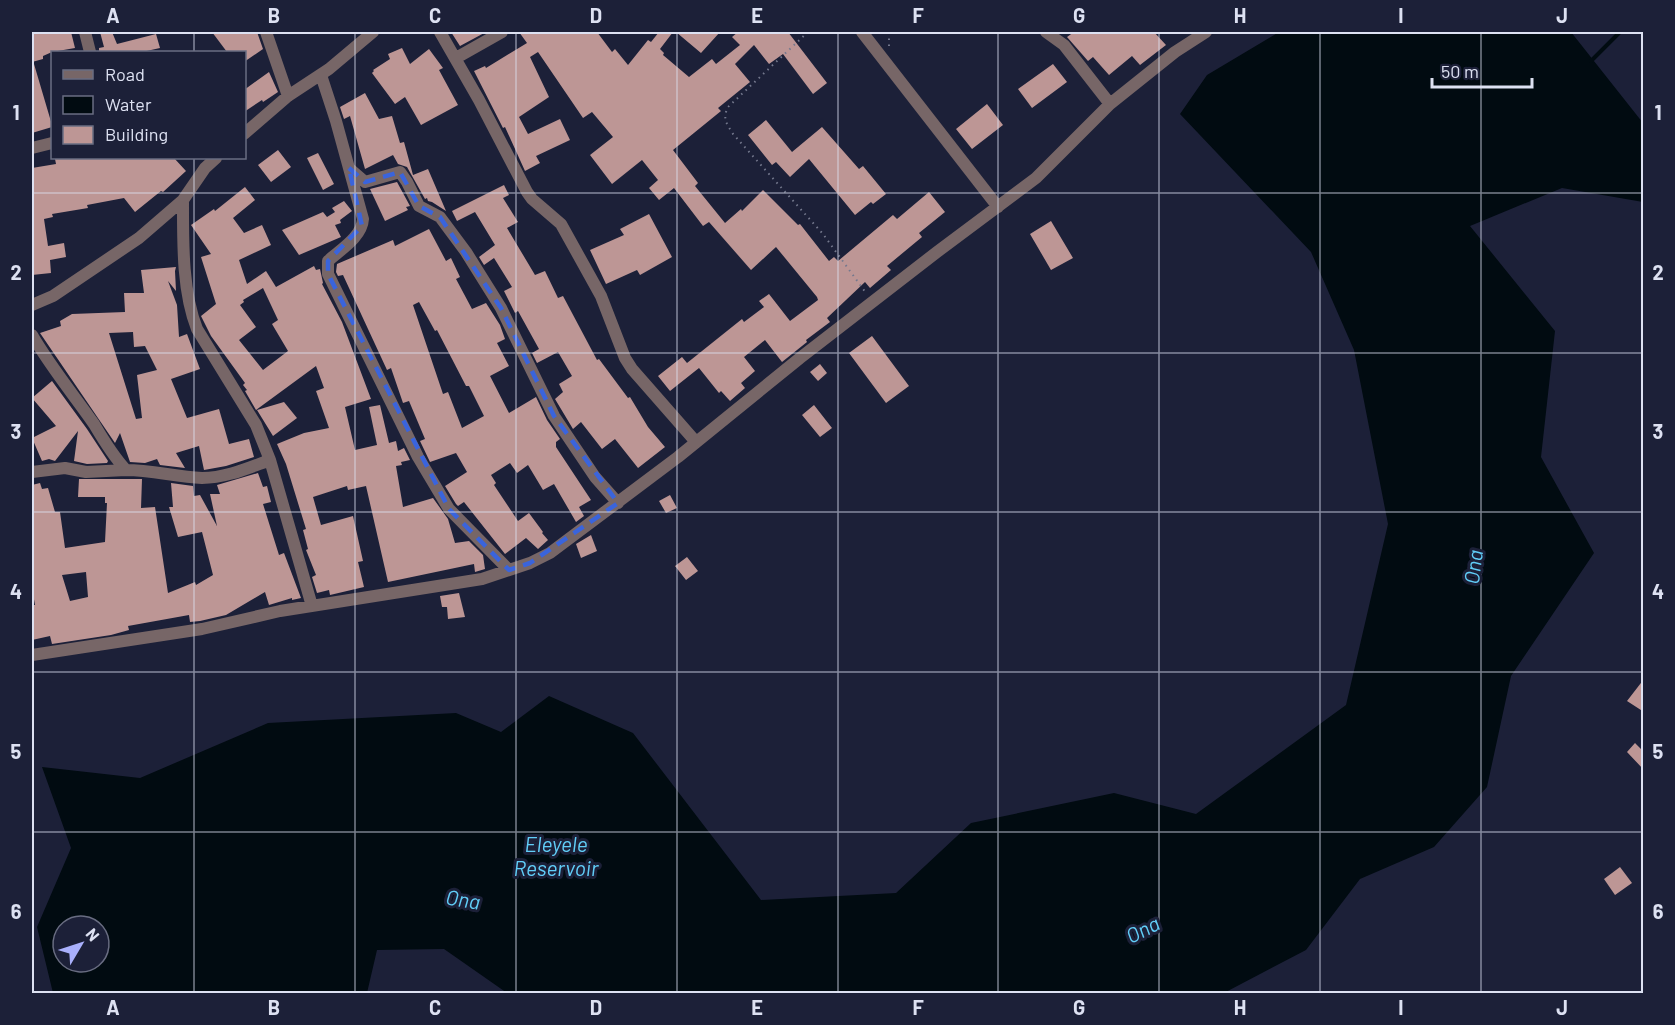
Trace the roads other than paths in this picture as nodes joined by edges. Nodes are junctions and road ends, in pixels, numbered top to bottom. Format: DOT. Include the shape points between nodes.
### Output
graph roads {
  1 [pos="85,32"];
  2 [pos="266,32"];
  3 [pos="373,32"];
  4 [pos="440,32"];
  5 [pos="502,32"];
  6 [pos="862,32"];
  7 [pos="1046,32"];
  8 [pos="1206,32"];
  9 [pos="90,51"];
  10 [pos="456,58"];
  11 [pos="321,75"];
  12 [pos="288,96"];
  13 [pos="1110,104"];
  14 [pos="246,132"];
  15 [pos="51,143"];
  16 [pos="32,148"];
  17 [pos="215,159"];
  18 [pos="349,168"];
  19 [pos="183,200"];
  20 [pos="998,207"];
  21 [pos="32,305"];
  22 [pos="32,335"];
  23 [pos="696,442"];
  24 [pos="270,460"];
  25 [pos="126,470"];
  26 [pos="32,472"];
  27 [pos="618,503"];
  28 [pos="509,570"];
  29 [pos="312,606"];
  30 [pos="32,655"];
  1 -- 9 [label="street"];
  2 -- 12 [label="street"];
  3 -- 11 [label="street"];
  4 -- 10 [label="street"];
  5 -- 10 [label="street"];
  6 -- 20 [label="street"];
  7 -- 13 [label="street" via="1064,45"];
  8 -- 13 [label="street"];
  10 -- 23 [label="street" via="527,192 561,224 601,296 629,363"];
  11 -- 12 [label="street"];
  11 -- 18 [label="street"];
  12 -- 14 [label="street"];
  13 -- 20 [label="street" via="1036,178"];
  15 -- 16 [label="street"];
  17 -- 19 [label="street"];
  18 -- 27 [label="street" via="365,182 400,172 419,206 440,217 501,308 554,416 595,477"];
  18 -- 28 [label="street" via="362,226 328,261 328,274 408,438 449,509"];
  19 -- 21 [label="street" via="139,238 53,296"];
  19 -- 24 [label="street" via="191,312 256,425"];
  20 -- 23 [label="street"];
  22 -- 25 [label="street" via="111,454"];
  23 -- 27 [label="street"];
  24 -- 25 [label="street" via="233,474 204,478"];
  24 -- 29 [label="street"];
  25 -- 26 [label="street" via="86,472 65,468"];
  27 -- 28 [label="street" via="550,553"];
  28 -- 29 [label="street" via="482,579"];
  29 -- 30 [label="street" via="202,629"];
}
